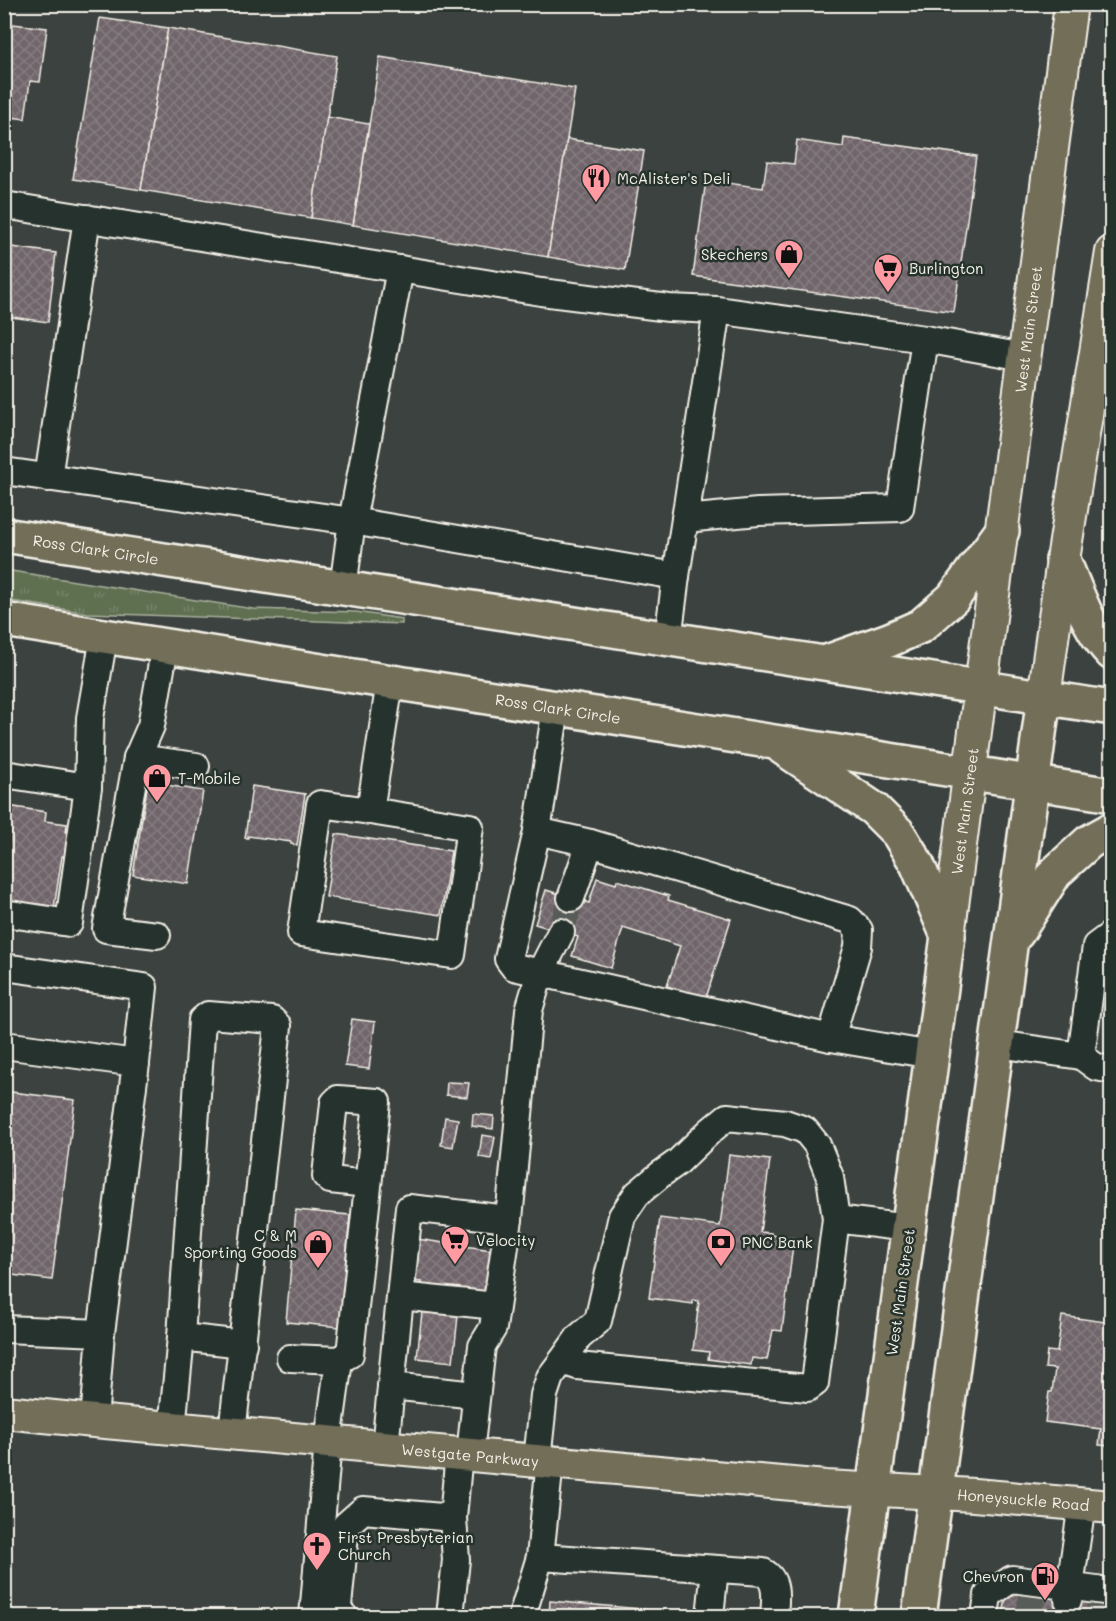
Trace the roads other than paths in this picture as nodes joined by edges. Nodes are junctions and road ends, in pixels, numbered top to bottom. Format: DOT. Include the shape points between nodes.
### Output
graph roads {
  1 [pos="1071,4"];
  2 [pos="4,205"];
  3 [pos="87,218"];
  4 [pos="1112,252"];
  5 [pos="400,269"];
  6 [pos="717,310"];
  7 [pos="925,339"];
  8 [pos="1024,357"];
  9 [pos="4,471"];
  10 [pos="48,478"];
  11 [pos="685,519"];
  12 [pos="352,521"];
  13 [pos="1002,531"];
  14 [pos="10,539"];
  15 [pos="1064,560"];
  16 [pos="676,576"];
  17 [pos="343,588"];
  18 [pos="4,620"];
  19 [pos="104,637"];
  20 [pos="668,639"];
  21 [pos="165,646"];
  22 [pos="1112,653"];
  23 [pos="825,663"];
  24 [pos="390,682"];
  25 [pos="981,687"];
  26 [pos="1044,697"];
  27 [pos="556,708"];
  28 [pos="1112,708"];
  29 [pos="776,743"];
  30 [pos="136,758"];
  31 [pos="196,766"];
  32 [pos="969,772"];
  33 [pos="4,774"];
  34 [pos="1033,782"];
  35 [pos="88,787"];
  36 [pos="1112,795"];
  37 [pos="370,811"];
  38 [pos="1112,830"];
  39 [pos="537,831"];
  40 [pos="590,843"];
  41 [pos="571,898"];
  42 [pos="4,913"];
  43 [pos="561,932"];
  44 [pos="1112,934"];
  45 [pos="156,935"];
  46 [pos="948,936"];
  47 [pos="1012,942"];
  48 [pos="4,967"];
  49 [pos="540,973"];
  50 [pos="831,1038"];
  51 [pos="998,1044"];
  52 [pos="4,1045"];
  53 [pos="932,1055"];
  54 [pos="1081,1056"];
  55 [pos="136,1063"];
  56 [pos="1112,1070"];
  57 [pos="368,1184"];
  58 [pos="508,1219"];
  59 [pos="836,1219"];
  60 [pos="908,1228"];
  61 [pos="400,1296"];
  62 [pos="496,1306"];
  63 [pos="4,1329"];
  64 [pos="101,1333"];
  65 [pos="181,1337"];
  66 [pos="243,1344"];
  67 [pos="290,1358"];
  68 [pos="339,1360"];
  69 [pos="562,1361"];
  70 [pos="391,1386"];
  71 [pos="476,1395"];
  72 [pos="4,1412"];
  73 [pos="94,1421"];
  74 [pos="172,1428"];
  75 [pos="232,1433"];
  76 [pos="328,1442"];
  77 [pos="385,1447"];
  78 [pos="464,1454"];
  79 [pos="543,1461"];
  80 [pos="873,1489"];
  81 [pos="936,1492"];
  82 [pos="1097,1506"];
  83 [pos="453,1518"];
  84 [pos="540,1557"];
  85 [pos="715,1569"];
  86 [pos="1069,1593"];
  87 [pos="1105,1596"];
  88 [pos="313,1617"];
  89 [pos="344,1617"];
  90 [pos="450,1617"];
  91 [pos="522,1617"];
  92 [pos="710,1617"];
  93 [pos="774,1617"];
  94 [pos="856,1617"];
  95 [pos="919,1617"];
  96 [pos="985,1617"];
  1 -- 8 [label="main road, West Main Street"];
  2 -- 3 [label="lane"];
  3 -- 5 [label="lane"];
  3 -- 10 [label="lane"];
  4 -- 15 [label="main road"];
  5 -- 6 [label="lane" via="541,292"];
  5 -- 12 [label="lane"];
  6 -- 7 [label="lane"];
  6 -- 11 [label="lane"];
  7 -- 8 [label="lane"];
  7 -- 11 [label="lane" via="900,508 758,512"];
  8 -- 13 [label="main road, West Main Street"];
  9 -- 10 [label="lane"];
  10 -- 12 [label="lane"];
  11 -- 16 [label="lane"];
  12 -- 16 [label="lane"];
  12 -- 17 [label="lane"];
  13 -- 23 [label="highway" via="953,598 921,626"];
  13 -- 25 [label="main road, West Main Street"];
  14 -- 17 [label="highway, Ross Clark Circle"];
  15 -- 22 [label="highway" via="1088,618"];
  15 -- 26 [label="main road"];
  16 -- 20 [label="lane"];
  17 -- 20 [label="highway, Ross Clark Circle"];
  18 -- 19 [label="highway, Ross Clark Circle"];
  19 -- 21 [label="highway, Ross Clark Circle"];
  19 -- 35 [label="lane" via="90,718"];
  20 -- 23 [label="highway, Ross Clark Circle"];
  21 -- 24 [label="highway, Ross Clark Circle"];
  21 -- 30 [label="lane" via="151,726"];
  23 -- 25 [label="highway, Ross Clark Circle"];
  24 -- 27 [label="highway, Ross Clark Circle"];
  24 -- 37 [label="lane"];
  25 -- 26 [label="highway, Ross Clark Circle"];
  25 -- 32 [label="main road, West Main Street"];
  26 -- 28 [label="highway, Ross Clark Circle"];
  26 -- 34 [label="highway"];
  27 -- 29 [label="highway, Ross Clark Circle"];
  27 -- 39 [label="lane"];
  29 -- 32 [label="highway, Ross Clark Circle"];
  29 -- 46 [label="highway" via="874,809 898,833 917,864"];
  30 -- 31 [label="lane"];
  30 -- 45 [label="lane" via="106,929"];
  32 -- 34 [label="highway, Ross Clark Circle"];
  32 -- 46 [label="main road, West Main Street"];
  33 -- 35 [label="lane"];
  34 -- 36 [label="highway, Ross Clark Circle"];
  34 -- 47 [label="highway"];
  35 -- 42 [label="lane" via="69,923"];
  37 -- 37 [label="lane" via="320,804 301,933 452,955 470,827"];
  38 -- 47 [label="highway" via="1089,842 1055,873"];
  39 -- 40 [label="lane"];
  39 -- 49 [label="lane" via="507,958 514,967"];
  40 -- 41 [label="lane"];
  40 -- 50 [label="lane" via="850,920 858,930 858,946"];
  43 -- 49 [label="lane"];
  44 -- 54 [label="lane" via="1096,946"];
  46 -- 53 [label="highway, West Main Street"];
  47 -- 51 [label="highway"];
  48 -- 55 [label="lane" via="144,987"];
  49 -- 50 [label="lane"];
  49 -- 58 [label="lane" via="529,1010"];
  50 -- 53 [label="lane"];
  51 -- 54 [label="lane"];
  51 -- 81 [label="highway"];
  52 -- 55 [label="lane"];
  53 -- 60 [label="highway, West Main Street"];
  54 -- 56 [label="lane" via="1096,1067"];
  55 -- 64 [label="lane"];
  57 -- 68 [label="lane" via="350,1354"];
  58 -- 61 [label="lane" via="409,1208"];
  58 -- 62 [label="lane"];
  59 -- 60 [label="lane"];
  59 -- 69 [label="lane" via="815,1383 808,1388 577,1366"];
  59 -- 69 [label="lane" via="830,1177 817,1145 805,1130 785,1123 727,1117 637,1194 622,1216 598,1321 579,1337"];
  60 -- 80 [label="highway, West Main Street"];
  61 -- 62 [label="lane"];
  61 -- 70 [label="lane"];
  62 -- 71 [label="lane" via="493,1328 482,1346"];
  63 -- 64 [label="lane"];
  64 -- 73 [label="lane"];
  65 -- 66 [label="lane"];
  65 -- 66 [label="lane" via="202,1020 208,1015 272,1020 278,1026"];
  65 -- 74 [label="lane"];
  66 -- 75 [label="lane"];
  67 -- 68 [label="lane"];
  68 -- 76 [label="lane"];
  69 -- 79 [label="lane" via="550,1377 544,1395"];
  70 -- 71 [label="lane"];
  70 -- 77 [label="lane"];
  71 -- 78 [label="lane"];
  72 -- 73 [label="main road, Westgate Parkway"];
  73 -- 74 [label="main road, Westgate Parkway"];
  74 -- 75 [label="main road, Westgate Parkway"];
  75 -- 76 [label="main road, Westgate Parkway"];
  76 -- 77 [label="main road, Westgate Parkway"];
  76 -- 88 [label="lane"];
  77 -- 78 [label="main road, Westgate Parkway"];
  78 -- 79 [label="main road, Westgate Parkway"];
  78 -- 83 [label="lane"];
  79 -- 80 [label="main road, Westgate Parkway"];
  79 -- 84 [label="lane"];
  80 -- 81 [label="main road, Westgate Parkway"];
  80 -- 94 [label="highway, West Main Street"];
  81 -- 82 [label="main road, Honeysuckle Road"];
  81 -- 95 [label="highway"];
  82 -- 86 [label="lane"];
  83 -- 89 [label="lane" via="363,1510 346,1525 338,1616"];
  83 -- 90 [label="lane" via="456,1560"];
  84 -- 85 [label="lane"];
  84 -- 91 [label="lane"];
  85 -- 92 [label="lane"];
  85 -- 93 [label="lane" via="763,1572 770,1576"];
  86 -- 87 [label="lane"];
  86 -- 96 [label="lane" via="1033,1588 1012,1579 988,1596"];
}
